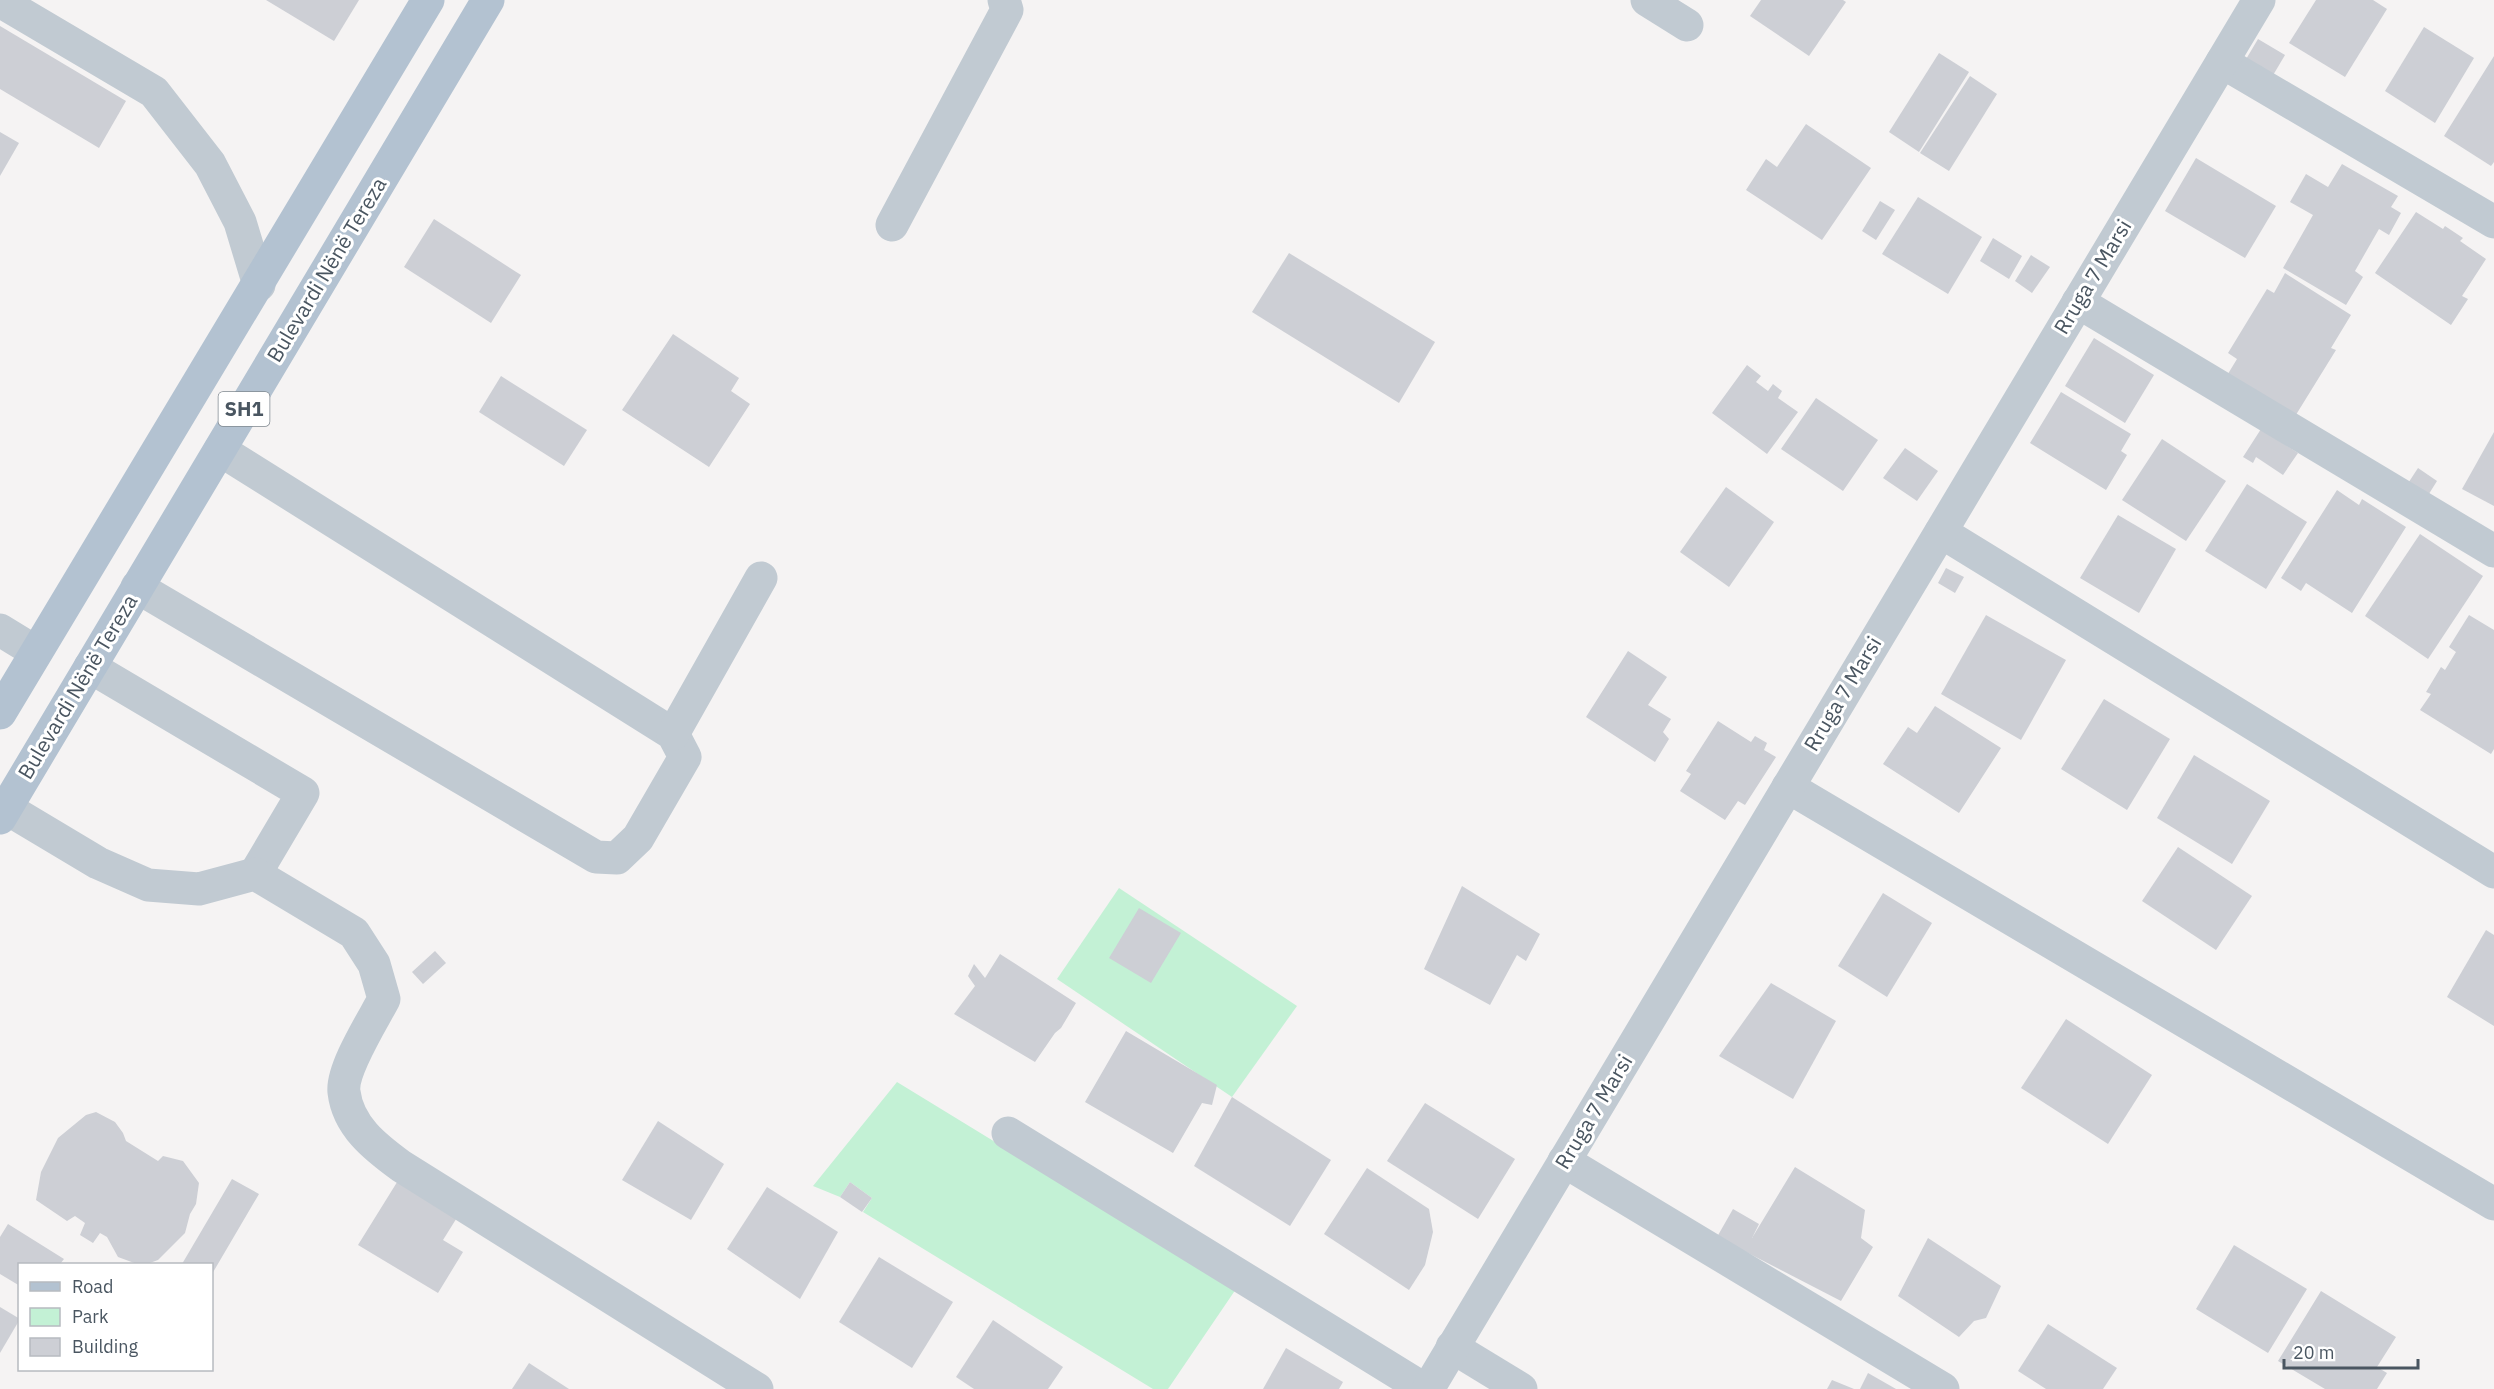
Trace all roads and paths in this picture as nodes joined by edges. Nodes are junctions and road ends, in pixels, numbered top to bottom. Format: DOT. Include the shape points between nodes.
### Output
graph roads {
  1 [pos="428,0"];
  2 [pos="488,0"];
  3 [pos="1004,0"];
  4 [pos="1647,0"];
  5 [pos="2259,0"];
  6 [pos="0,1"];
  7 [pos="1687,25"];
  8 [pos="2222,62"];
  9 [pos="2494,222"];
  10 [pos="892,225"];
  11 [pos="259,285"];
  12 [pos="2078,302"];
  13 [pos="220,450"];
  14 [pos="1941,532"];
  15 [pos="2494,551"];
  16 [pos="761,578"];
  17 [pos="137,587"];
  18 [pos="0,630"];
  19 [pos="36,652"];
  20 [pos="90,667"];
  21 [pos="0,713"];
  22 [pos="673,734"];
  23 [pos="1788,787"];
  24 [pos="3,813"];
  25 [pos="2494,872"];
  26 [pos="255,874"];
  27 [pos="1008,1133"];
  28 [pos="1564,1161"];
  29 [pos="2494,1204"];
  30 [pos="1452,1347"];
  31 [pos="757,1389"];
  32 [pos="1426,1389"];
  33 [pos="1521,1389"];
  34 [pos="1943,1389"];
  1 -- 11 [label="main road, SH1"];
  2 -- 13 [label="main road, Bulevardi Nënë Tereza / SH1"];
  3 -- 10 [label="street" via="1007,10"];
  4 -- 7 [label="street"];
  5 -- 8 [label="street, Rruga 7 Marsi"];
  6 -- 11 [label="street" via="154,92 210,164 240,222"];
  8 -- 9 [label="street"];
  8 -- 12 [label="street, Rruga 7 Marsi"];
  11 -- 19 [label="main road, SH1"];
  12 -- 14 [label="street, Rruga 7 Marsi"];
  12 -- 15 [label="street"];
  13 -- 17 [label="main road, Bulevardi Nënë Tereza / SH1"];
  13 -- 22 [label="street"];
  14 -- 23 [label="street, Rruga 7 Marsi"];
  14 -- 25 [label="street"];
  16 -- 22 [label="street"];
  17 -- 20 [label="main road, Bulevardi Nënë Tereza / SH1"];
  17 -- 22 [label="street" via="596,857 617,858 638,838 685,757"];
  18 -- 19 [label="street"];
  19 -- 21 [label="main road, SH1"];
  20 -- 24 [label="main road, Bulevardi Nënë Tereza / SH1"];
  20 -- 26 [label="street" via="303,793"];
  23 -- 28 [label="street, Rruga 7 Marsi"];
  23 -- 29 [label="street"];
  24 -- 26 [label="street" via="148,885 199,889"];
  26 -- 31 [label="street" via="354,933 374,964 384,999 350,1063 343,1090 353,1120 372,1145"];
  27 -- 32 [label="street"];
  28 -- 30 [label="street, Rruga 7 Marsi"];
  28 -- 34 [label="street"];
  30 -- 32 [label="street, Rruga 7 Marsi"];
  30 -- 33 [label="street"];
}
